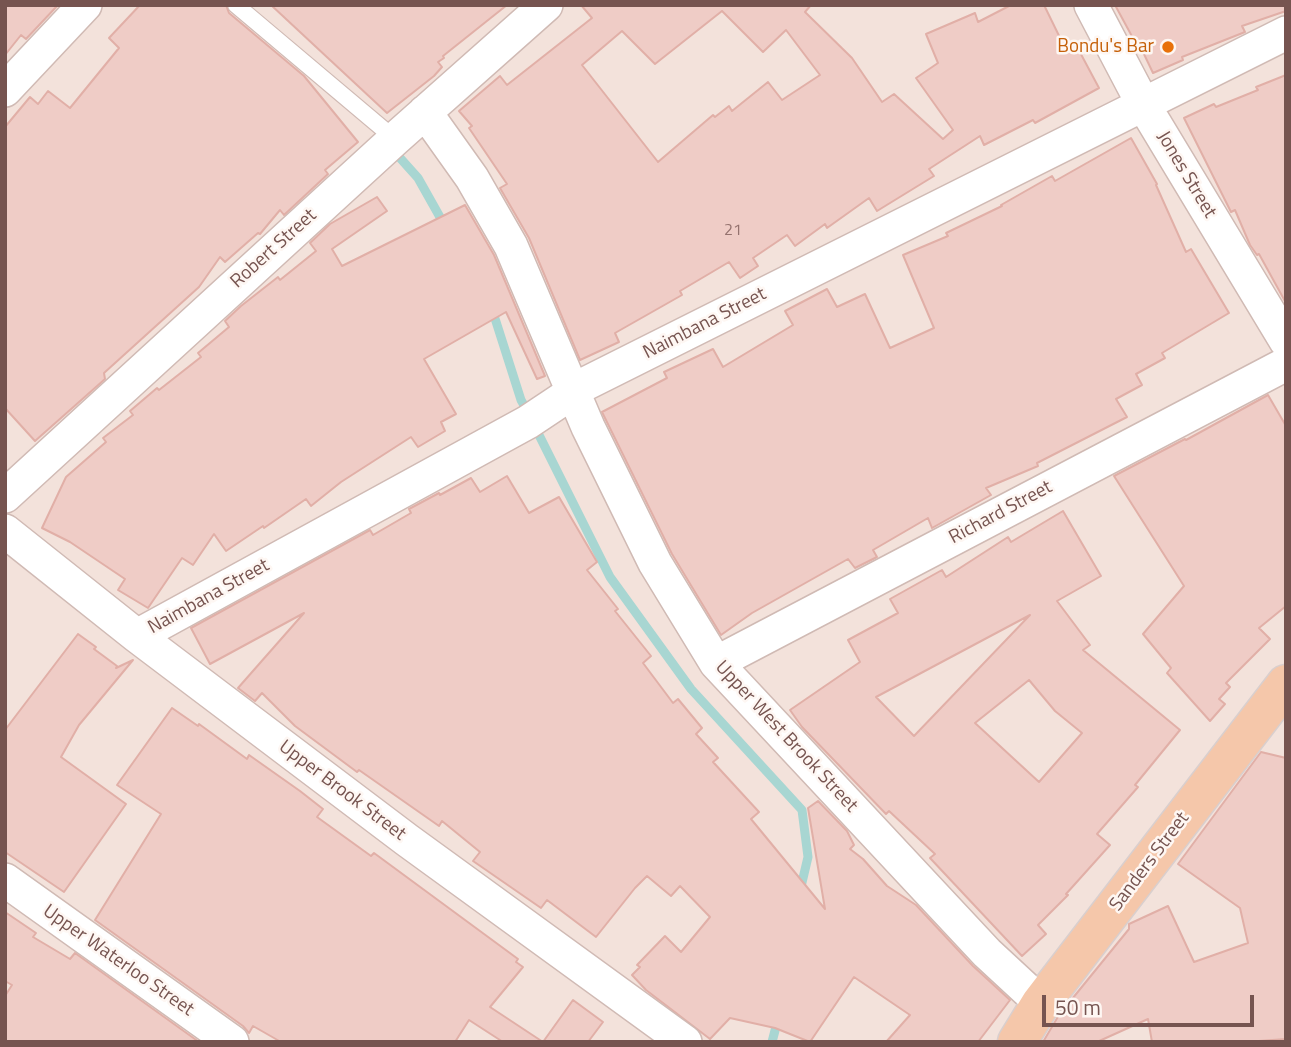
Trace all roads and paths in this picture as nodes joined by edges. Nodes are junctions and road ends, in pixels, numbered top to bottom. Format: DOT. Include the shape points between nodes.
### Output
graph roads {
  1 [pos="85,5"];
  2 [pos="236,5"];
  3 [pos="546,5"];
  4 [pos="1091,5"];
  5 [pos="1286,33"];
  6 [pos="5,90"];
  7 [pos="1143,104"];
  8 [pos="425,112"];
  9 [pos="395,139"];
  10 [pos="1286,341"];
  11 [pos="1286,364"];
  12 [pos="574,390"];
  13 [pos="5,496"];
  14 [pos="5,531"];
  15 [pos="136,636"];
  16 [pos="716,663"];
  17 [pos="1286,684"];
  18 [pos="5,880"];
  19 [pos="1041,1003"];
  20 [pos="232,1042"];
  21 [pos="685,1042"];
  22 [pos="1017,1042"];
  1 -- 6 [label="street"];
  2 -- 9 [label="lane"];
  3 -- 8 [label="street, Robert Street"];
  4 -- 7 [label="street, Jones Street"];
  5 -- 7 [label="street, Naimbana Street"];
  7 -- 10 [label="street, Jones Street"];
  7 -- 12 [label="street, Naimbana Street"];
  8 -- 9 [label="street, Robert Street"];
  8 -- 12 [label="street, Upper West Brook Street" via="472,178 511,246"];
  9 -- 13 [label="street, Robert Street"];
  11 -- 16 [label="street, Richard Street"];
  12 -- 15 [label="street, Naimbana Street" via="528,422"];
  12 -- 16 [label="street, Upper West Brook Street" via="655,563"];
  14 -- 15 [label="street, Upper Brook Street"];
  15 -- 21 [label="street, Upper Brook Street"];
  16 -- 19 [label="street, Upper West Brook Street" via="987,953"];
  17 -- 19 [label="main road, Sanders Street"];
  18 -- 20 [label="street, Upper Waterloo Street"];
  19 -- 22 [label="main road, Sanders Street"];
}
